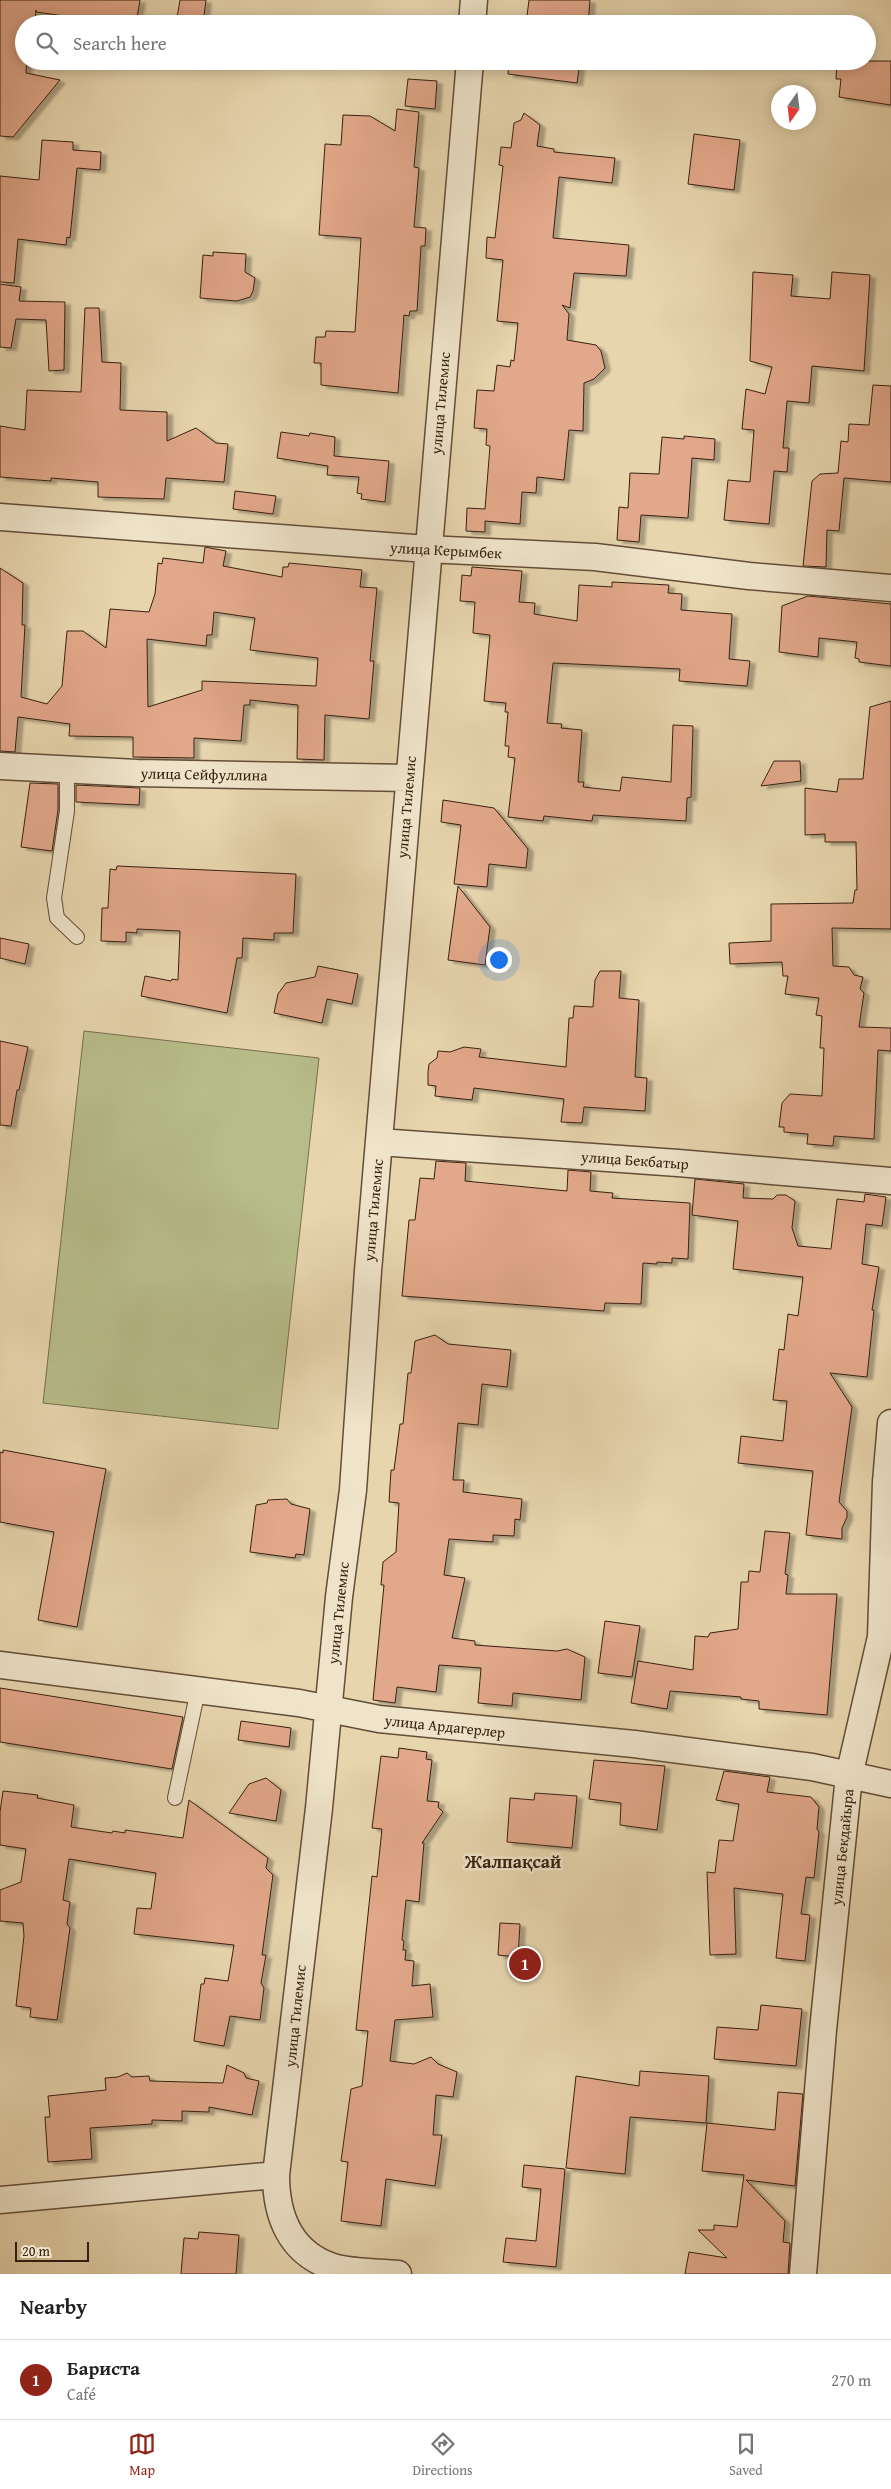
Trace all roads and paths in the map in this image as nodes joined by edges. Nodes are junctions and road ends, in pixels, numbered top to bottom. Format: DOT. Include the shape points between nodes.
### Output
graph roads {
  1 [pos="474,0"];
  2 [pos="473,15"];
  3 [pos="469,70"];
  4 [pos="0,517"];
  5 [pos="427,549"];
  6 [pos="891,588"];
  7 [pos="0,766"];
  8 [pos="67,770"];
  9 [pos="409,778"];
  10 [pos="77,937"];
  11 [pos="379,1142"];
  12 [pos="891,1181"];
  13 [pos="891,1423"];
  14 [pos="0,1665"];
  15 [pos="198,1690"];
  16 [pos="328,1710"];
  17 [pos="849,1776"];
  18 [pos="891,1784"];
  19 [pos="175,1798"];
  20 [pos="276,2176"];
  21 [pos="0,2200"];
  22 [pos="329,2269"];
  23 [pos="398,2274"];
  24 [pos="804,2274"];
  1 -- 2 [label="street"];
  3 -- 5 [label="street, улица Тилемис"];
  4 -- 5 [label="street, улица Керымбек"];
  5 -- 6 [label="street, улица Керымбек" via="595,558"];
  5 -- 9 [label="street, улица Тилемис"];
  7 -- 8 [label="street, улица Сейфуллина"];
  8 -- 9 [label="street, улица Сейфуллина"];
  8 -- 10 [label="lane" via="67,811 54,898 57,918"];
  9 -- 11 [label="street, улица Тилемис"];
  11 -- 12 [label="street, улица Бекбатыр" via="678,1162"];
  11 -- 16 [label="street, улица Тилемис" via="352,1490"];
  13 -- 17 [label="street, улица Бекдайыра" via="881,1638"];
  14 -- 15 [label="street, улица Ардагерлер"];
  15 -- 16 [label="street, улица Ардагерлер" via="299,1703"];
  15 -- 19 [label="lane"];
  16 -- 17 [label="street, улица Ардагерлер" via="379,1719 812,1767"];
  16 -- 20 [label="street, улица Тилемис"];
  17 -- 18 [label="street, улица Ардагерлер"];
  17 -- 24 [label="street, улица Бекдайыра" via="823,2030"];
  20 -- 21 [label="street"];
  20 -- 22 [label="street, улица Тилемис" via="276,2199 293,2239"];
  22 -- 23 [label="street, улица Тилемис"];
}
